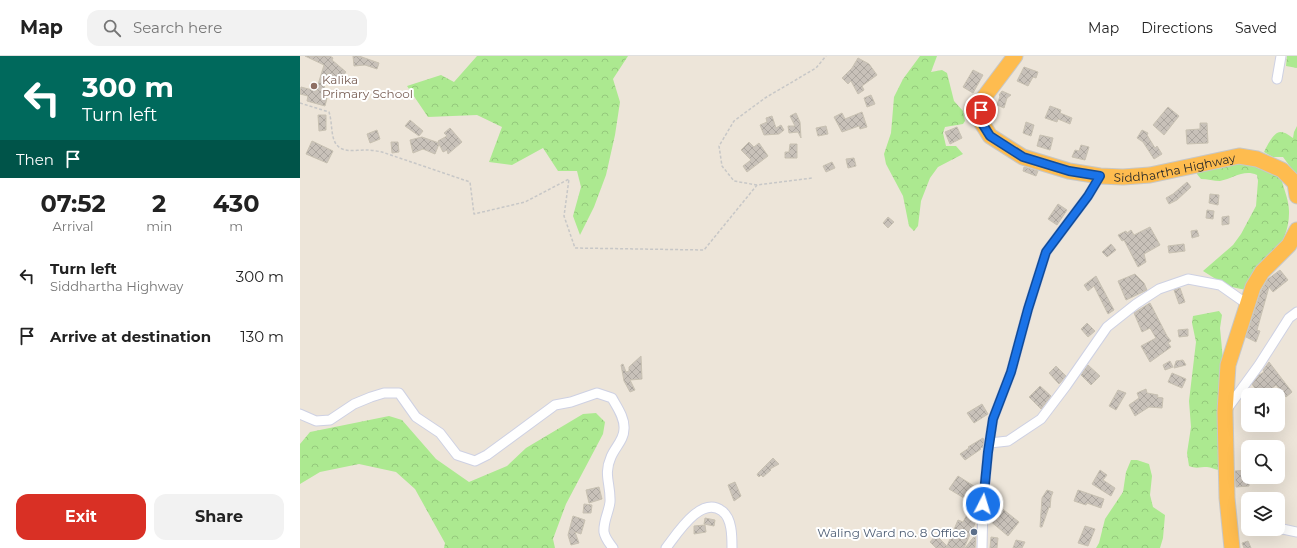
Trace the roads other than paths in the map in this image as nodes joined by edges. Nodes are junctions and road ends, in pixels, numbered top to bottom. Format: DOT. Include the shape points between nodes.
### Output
graph roads {
  1 [pos="1015,56"];
  2 [pos="1281,56"];
  3 [pos="1277,79"];
  4 [pos="1100,176"];
  5 [pos="1297,196"];
  6 [pos="1297,230"];
  7 [pos="1248,304"];
  8 [pos="1297,312"];
  9 [pos="1225,412"];
  10 [pos="300,414"];
  11 [pos="990,443"];
  12 [pos="1285,529"];
  13 [pos="1297,532"];
  14 [pos="613,548"];
  15 [pos="666,548"];
  16 [pos="732,548"];
  17 [pos="982,548"];
  18 [pos="1232,548"];
  1 -- 4 [label="highway, Siddhartha Highway" via="982,100 980,120 990,136 1023,157 1069,171"];
  2 -- 3 [label="street"];
  4 -- 5 [label="highway, Siddhartha Highway" via="1150,175 1239,156 1257,159 1282,170 1295,183"];
  4 -- 11 [label="street" via="1046,252 1011,372 993,419"];
  6 -- 7 [label="highway" via="1289,245 1262,272 1253,287"];
  7 -- 9 [label="highway" via="1236,334 1228,365"];
  7 -- 11 [label="street" via="1220,285 1188,278 1159,289 1107,327 1041,419 1008,441"];
  8 -- 9 [label="street" via="1289,318"];
  9 -- 18 [label="highway" via="1227,498"];
  10 -- 14 [label="street" via="316,421 330,420 354,404 384,393 399,393 416,417 440,433 457,455 475,461 555,406 597,393 612,398 622,417 624,429 622,440 611,456 607,470 610,503 604,521 604,533"];
  11 -- 17 [label="street" via="983,504"];
  12 -- 13 [label="street"];
  15 -- 16 [label="street" via="695,514 706,507 714,506 726,514 730,525"];
}
